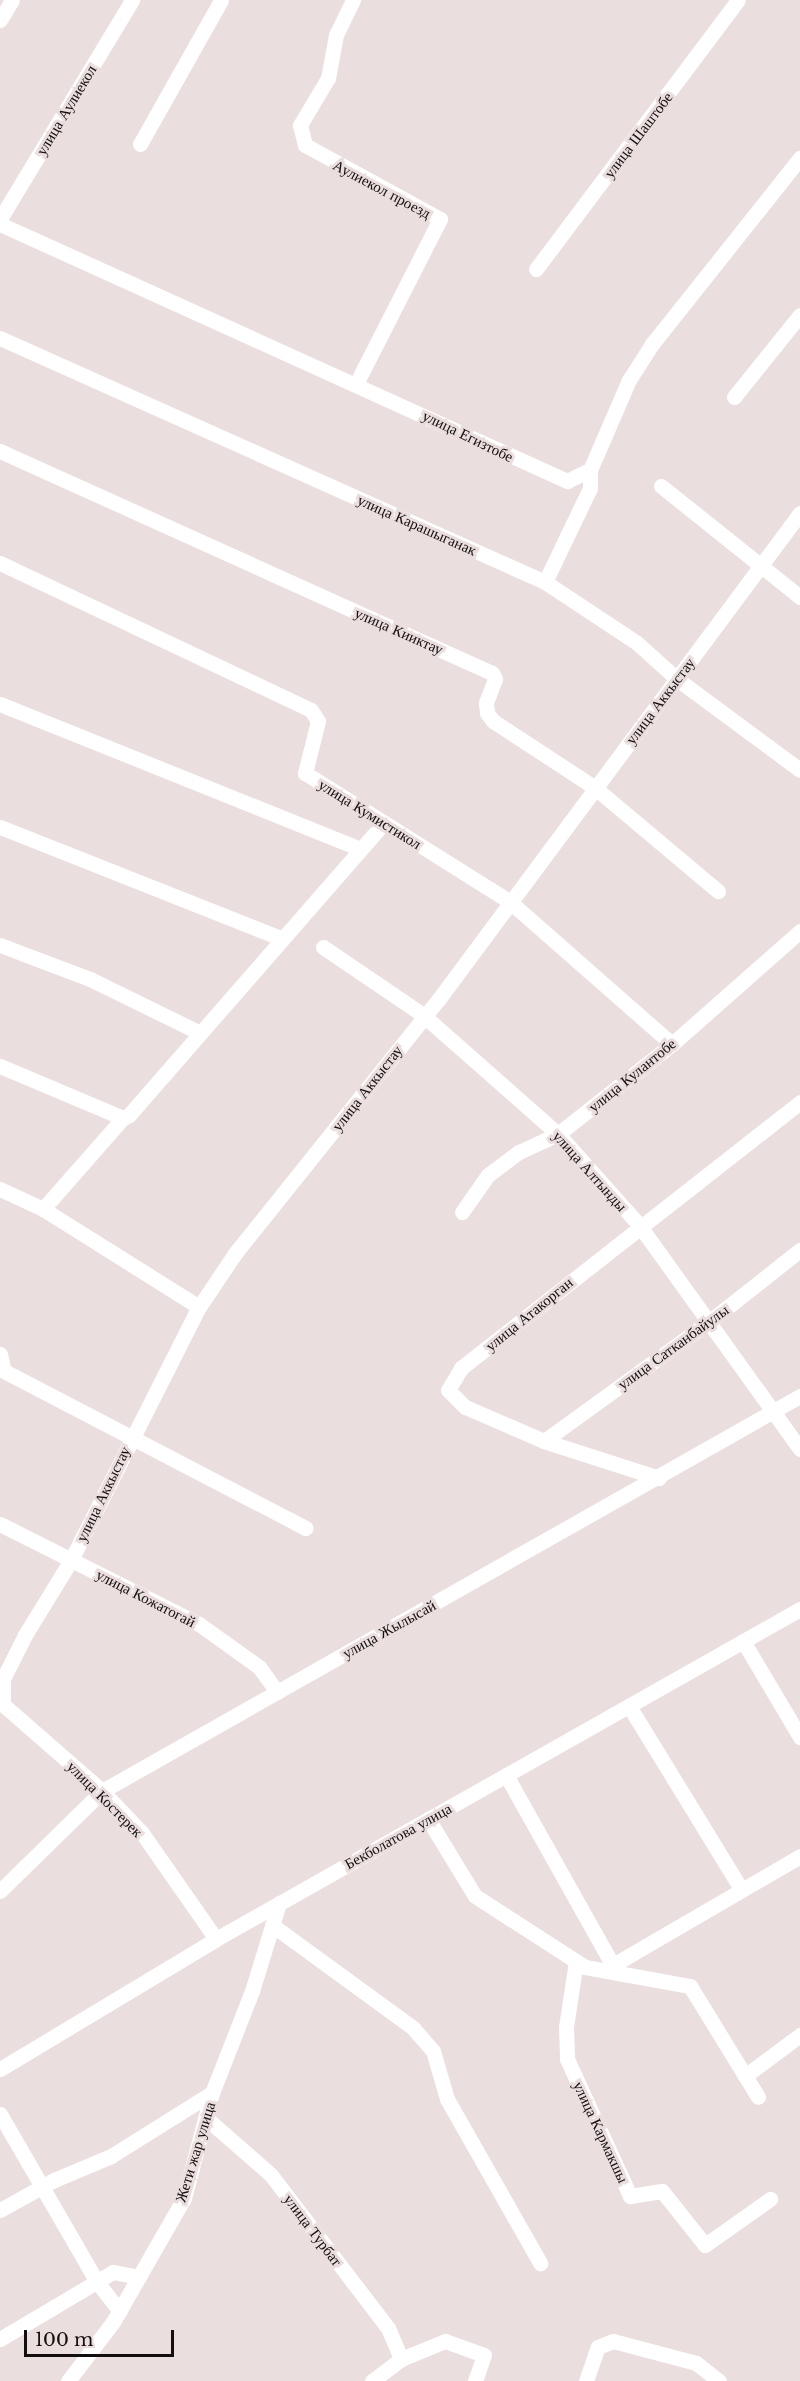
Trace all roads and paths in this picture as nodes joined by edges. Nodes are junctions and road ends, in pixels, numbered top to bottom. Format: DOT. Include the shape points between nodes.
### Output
graph roads {
  1 [pos="12,0"];
  2 [pos="132,0"];
  3 [pos="221,0"];
  4 [pos="353,0"];
  5 [pos="738,0"];
  6 [pos="0,20"];
  7 [pos="140,144"];
  8 [pos="800,158"];
  9 [pos="0,222"];
  10 [pos="536,269"];
  11 [pos="800,315"];
  12 [pos="0,338"];
  13 [pos="357,382"];
  14 [pos="734,397"];
  15 [pos="0,451"];
  16 [pos="590,470"];
  17 [pos="661,486"];
  18 [pos="800,513"];
  19 [pos="0,563"];
  20 [pos="759,565"];
  21 [pos="545,582"];
  22 [pos="800,597"];
  23 [pos="677,679"];
  24 [pos="0,704"];
  25 [pos="800,770"];
  26 [pos="594,787"];
  27 [pos="384,823"];
  28 [pos="0,827"];
  29 [pos="361,849"];
  30 [pos="718,891"];
  31 [pos="509,901"];
  32 [pos="800,931"];
  33 [pos="280,938"];
  34 [pos="0,945"];
  35 [pos="323,947"];
  36 [pos="423,1015"];
  37 [pos="200,1033"];
  38 [pos="672,1044"];
  39 [pos="0,1066"];
  40 [pos="800,1102"];
  41 [pos="123,1118"];
  42 [pos="558,1134"];
  43 [pos="0,1190"];
  44 [pos="43,1209"];
  45 [pos="462,1212"];
  46 [pos="639,1225"];
  47 [pos="800,1250"];
  48 [pos="199,1307"];
  49 [pos="710,1321"];
  50 [pos="0,1354"];
  51 [pos="800,1396"];
  52 [pos="776,1413"];
  53 [pos="130,1438"];
  54 [pos="544,1441"];
  55 [pos="800,1449"];
  56 [pos="659,1478"];
  57 [pos="0,1524"];
  58 [pos="306,1528"];
  59 [pos="71,1560"];
  60 [pos="800,1609"];
  61 [pos="743,1641"];
  62 [pos="277,1692"];
  63 [pos="1,1703"];
  64 [pos="629,1706"];
  65 [pos="800,1737"];
  66 [pos="506,1775"];
  67 [pos="102,1791"];
  68 [pos="428,1819"];
  69 [pos="800,1856"];
  70 [pos="741,1889"];
  71 [pos="0,1891"];
  72 [pos="279,1903"];
  73 [pos="272,1925"];
  74 [pos="216,1939"];
  75 [pos="576,1961"];
  76 [pos="615,1969"];
  77 [pos="800,2035"];
  78 [pos="0,2069"];
  79 [pos="745,2076"];
  80 [pos="212,2093"];
  81 [pos="758,2097"];
  82 [pos="0,2114"];
  83 [pos="206,2118"];
  84 [pos="41,2187"];
  85 [pos="770,2199"];
  86 [pos="0,2211"];
  87 [pos="540,2263"];
  88 [pos="139,2277"];
  89 [pos="97,2282"];
  90 [pos="120,2311"];
  91 [pos="0,2339"];
  92 [pos="401,2358"];
  93 [pos="68,2381"];
  94 [pos="372,2381"];
  95 [pos="475,2381"];
  96 [pos="586,2381"];
  97 [pos="718,2381"];
  1 -- 6 [label="street"];
  2 -- 9 [label="street, улица Аулиекол"];
  3 -- 7 [label="street"];
  4 -- 13 [label="street, Аулиекол проезд" via="336,35 327,78 300,125 305,145 440,219"];
  5 -- 10 [label="street, улица Шаштобе"];
  8 -- 16 [label="street" via="651,344 629,380"];
  9 -- 13 [label="street, улица Егизтобе" via="186,311"];
  11 -- 14 [label="street"];
  12 -- 21 [label="street, улица Карашыганак"];
  13 -- 16 [label="street, улица Егизтобе" via="556,478 567,481"];
  15 -- 26 [label="street, улица Кииктау" via="492,673 495,679 486,703 494,722"];
  16 -- 21 [label="street" via="590,488"];
  17 -- 20 [label="street"];
  18 -- 20 [label="street, улица Аккыстау"];
  19 -- 27 [label="street, улица Кумистикол" via="310,710 318,721 304,764 305,773"];
  20 -- 22 [label="street"];
  20 -- 23 [label="street, улица Аккыстау"];
  21 -- 23 [label="street, улица Карашыганак" via="621,632"];
  23 -- 25 [label="street, улица Карашыганак"];
  23 -- 26 [label="street, улица Аккыстау"];
  24 -- 29 [label="street"];
  26 -- 30 [label="street, улица Кииктау"];
  26 -- 31 [label="street, улица Аккыстау"];
  27 -- 29 [label="street"];
  27 -- 31 [label="street, улица Кумистикол"];
  28 -- 33 [label="street"];
  29 -- 33 [label="street"];
  31 -- 36 [label="street, улица Аккыстау"];
  31 -- 38 [label="street, улица Кумистикол"];
  32 -- 38 [label="street, улица Кулантобе"];
  33 -- 37 [label="street"];
  34 -- 37 [label="street" via="90,979"];
  35 -- 36 [label="street, улица Алтынды"];
  36 -- 42 [label="street, улица Алтынды"];
  36 -- 48 [label="street, улица Аккыстау" via="236,1252"];
  37 -- 41 [label="street"];
  38 -- 42 [label="street, улица Кулантобе"];
  39 -- 41 [label="street"];
  40 -- 46 [label="street, улица Атакорган"];
  41 -- 44 [label="street"];
  42 -- 45 [label="street, улица Кулантобе" via="519,1152 488,1175"];
  42 -- 46 [label="street, улица Алтынды"];
  43 -- 44 [label="street"];
  44 -- 48 [label="street"];
  46 -- 49 [label="street, улица Алтынды"];
  46 -- 54 [label="street, улица Атакорган" via="461,1368 448,1390 465,1407"];
  47 -- 49 [label="street, улица Сатканбайулы"];
  48 -- 53 [label="street, улица Аккыстау"];
  49 -- 52 [label="street, улица Алтынды"];
  49 -- 54 [label="street, улица Сатканбайулы"];
  50 -- 53 [label="street" via="4,1371"];
  51 -- 52 [label="street, улица Жылысай"];
  52 -- 55 [label="street, улица Алтынды"];
  52 -- 56 [label="street, улица Жылысай"];
  53 -- 58 [label="street"];
  53 -- 59 [label="street, улица Аккыстау"];
  54 -- 56 [label="street, улица Атакорган"];
  56 -- 62 [label="street, улица Жылысай"];
  57 -- 59 [label="street, улица Кожатогай"];
  59 -- 62 [label="street, улица Кожатогай" via="199,1624 259,1667"];
  59 -- 63 [label="street, улица Аккыстау" via="3,1679"];
  60 -- 61 [label="street, Бекболатова улица"];
  61 -- 64 [label="street, Бекболатова улица"];
  61 -- 65 [label="street"];
  62 -- 67 [label="street, улица Жылысай"];
  63 -- 67 [label="street, улица Костерек"];
  64 -- 66 [label="street, Бекболатова улица"];
  64 -- 70 [label="street"];
  66 -- 68 [label="street, Бекболатова улица"];
  66 -- 76 [label="street"];
  67 -- 71 [label="street, улица Жылысай"];
  67 -- 74 [label="street, улица Костерек" via="142,1833"];
  68 -- 72 [label="street, Бекболатова улица"];
  68 -- 75 [label="street" via="475,1896"];
  69 -- 70 [label="street"];
  70 -- 76 [label="street"];
  72 -- 73 [label="street, Жети жар улица"];
  72 -- 74 [label="street, Бекболатова улица"];
  73 -- 80 [label="street, Жети жар улица" via="252,1991 234,2028"];
  73 -- 87 [label="street" via="412,2028 433,2051 447,2099"];
  74 -- 78 [label="street, Бекболатова улица"];
  75 -- 76 [label="street" via="585,1967"];
  75 -- 85 [label="street, улица Кармакшы" via="566,2027 567,2059 630,2196 662,2191 705,2245"];
  76 -- 79 [label="street" via="690,1986"];
  77 -- 79 [label="street"];
  79 -- 81 [label="street"];
  80 -- 83 [label="street, Жети жар улица"];
  80 -- 84 [label="street" via="111,2156"];
  82 -- 84 [label="street"];
  83 -- 88 [label="street, Жети жар улица" via="184,2198"];
  83 -- 92 [label="street, улица Турбат" via="271,2175 388,2328"];
  84 -- 86 [label="street"];
  84 -- 89 [label="street"];
  88 -- 89 [label="street" via="113,2272"];
  88 -- 90 [label="street, Жети жар улица"];
  89 -- 90 [label="street"];
  89 -- 91 [label="street"];
  90 -- 93 [label="street, Жети жар улица"];
  92 -- 94 [label="street"];
  92 -- 95 [label="street" via="445,2341 484,2355"];
  96 -- 97 [label="street" via="598,2347 606,2342 631,2343 696,2363"];
}
